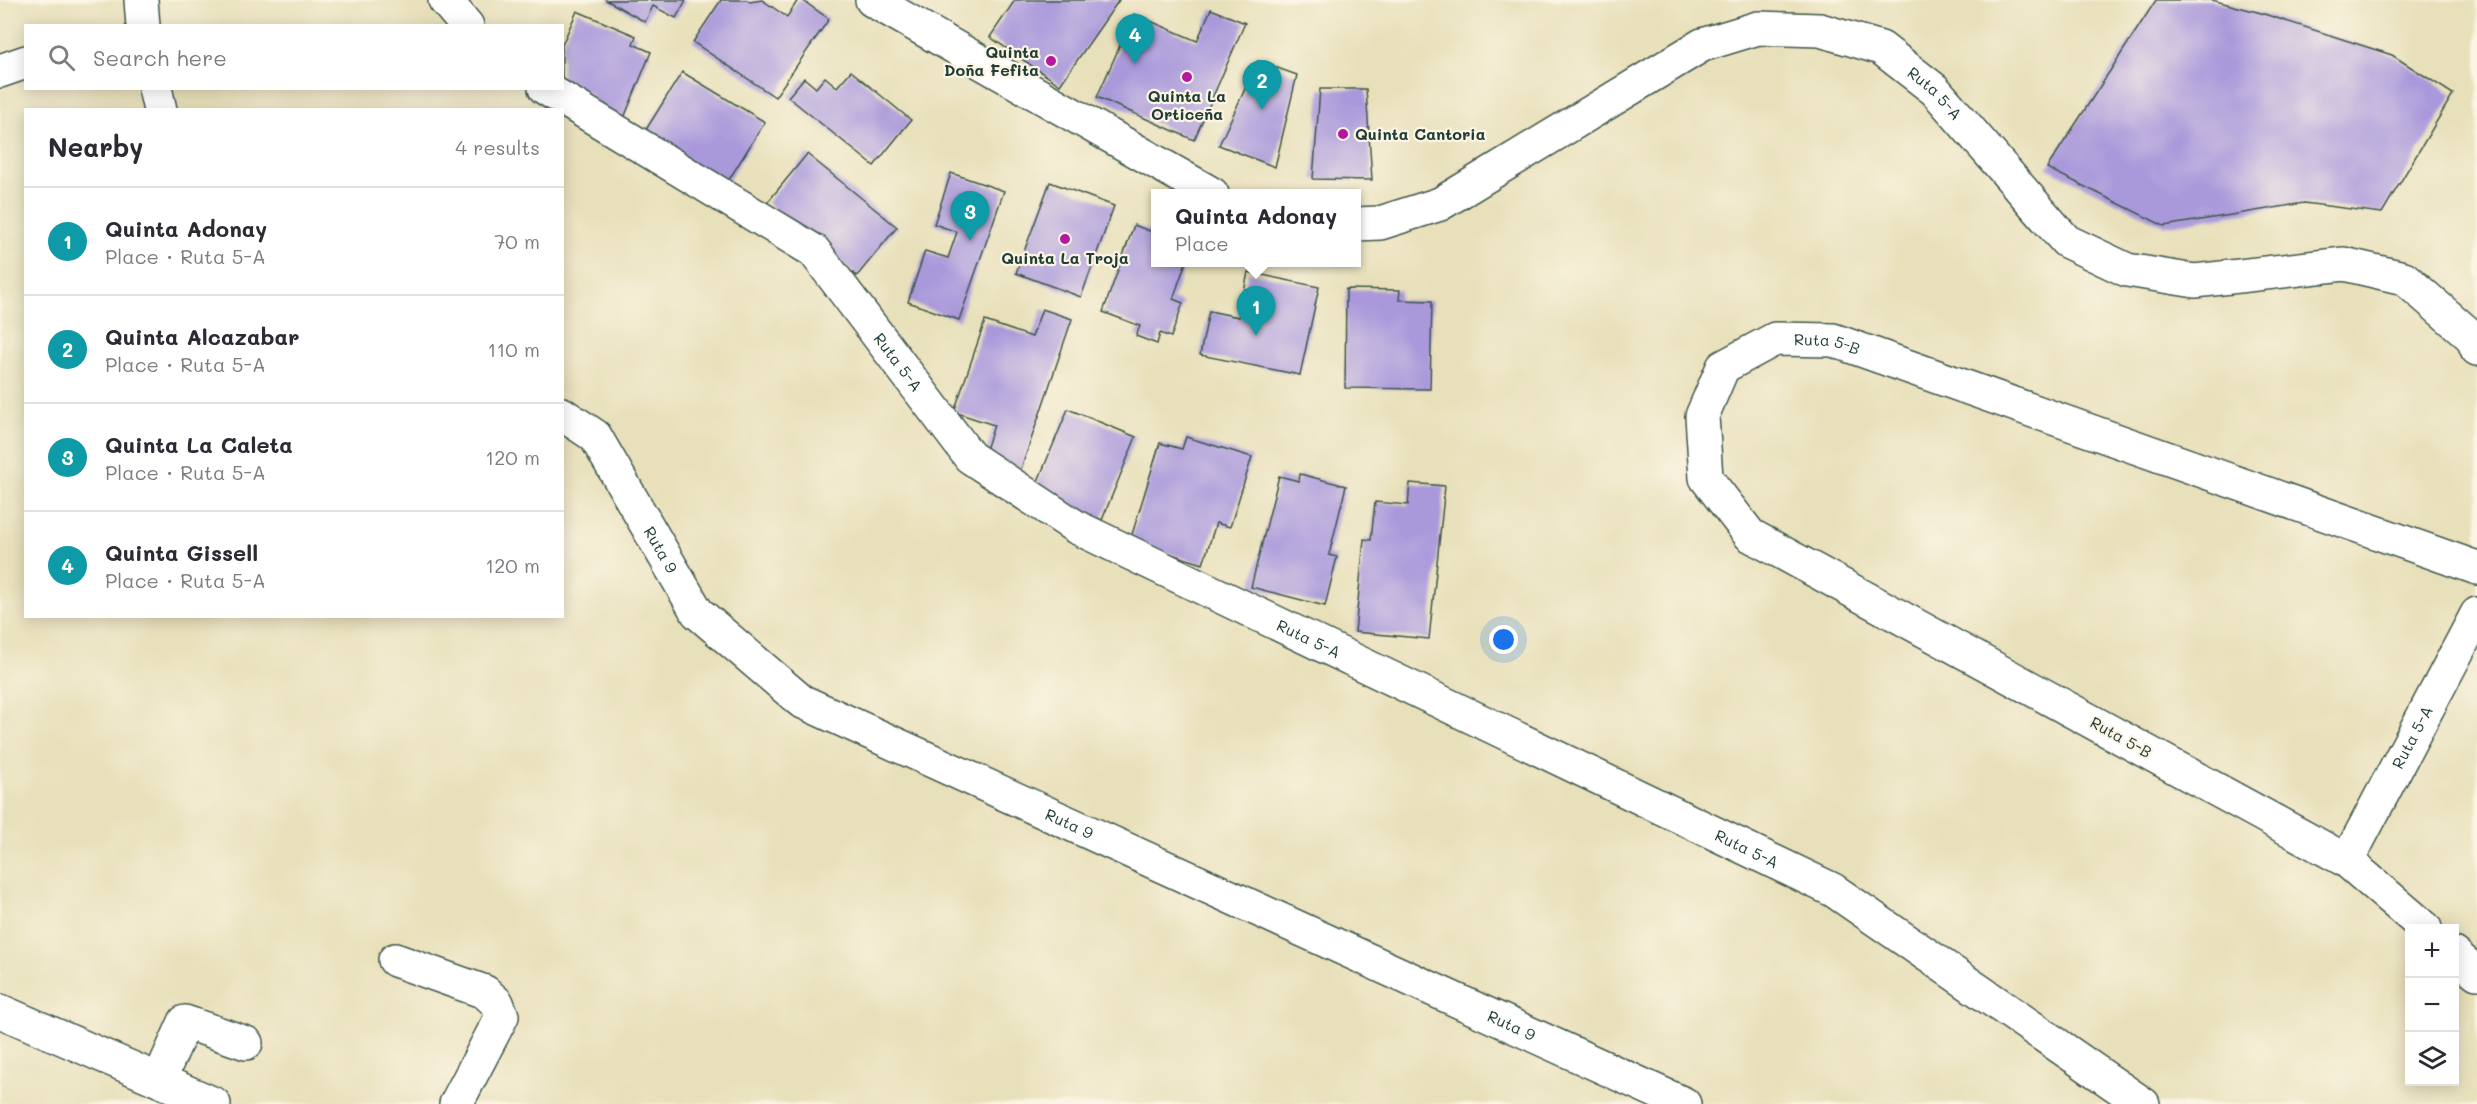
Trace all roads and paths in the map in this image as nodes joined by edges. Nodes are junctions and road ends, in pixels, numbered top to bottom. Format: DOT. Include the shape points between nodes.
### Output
graph roads {
  1 [pos="445,0"];
  2 [pos="872,0"];
  3 [pos="465,24"];
  4 [pos="24,63"];
  5 [pos="0,71"];
  6 [pos="155,90"];
  7 [pos="548,90"];
  8 [pos="160,108"];
  9 [pos="1203,189"];
  10 [pos="1361,224"];
  11 [pos="2477,349"];
  12 [pos="564,415"];
  13 [pos="2477,568"];
  14 [pos="2477,614"];
  15 [pos="2347,861"];
  16 [pos="2420,924"];
  17 [pos="2459,958"];
  18 [pos="395,960"];
  19 [pos="2477,973"];
  20 [pos="0,1011"];
  21 [pos="246,1043"];
  22 [pos="159,1080"];
  23 [pos="214,1104"];
  24 [pos="456,1104"];
  25 [pos="1684,1104"];
  26 [pos="2143,1104"];
  1 -- 3 [label="street"];
  2 -- 9 [label="street"];
  4 -- 5 [label="street"];
  6 -- 8 [label="street"];
  7 -- 26 [label="street, Ruta 5-A" via="814,251 970,457 1076,527 1833,890"];
  10 -- 11 [label="street, Ruta 5-A" via="1380,223 1440,204 1702,45 1758,28 1820,30 1881,48 1935,90 2066,241 2127,270 2195,280 2344,264 2404,278 2472,338"];
  12 -- 25 [label="street, Ruta 9" via="595,436 697,612 801,701"];
  13 -- 15 [label="street, Ruta 5-B" via="1833,340 1775,339 1723,368 1718,377 1701,416 1706,478 1750,535"];
  14 -- 15 [label="street, Ruta 5-A"];
  15 -- 16 [label="street, Ruta 5-B"];
  17 -- 19 [label="street"];
  18 -- 24 [label="street" via="485,992 497,1003 502,1016"];
  20 -- 22 [label="street"];
  21 -- 22 [label="street" via="185,1022"];
  22 -- 23 [label="street"];
}
